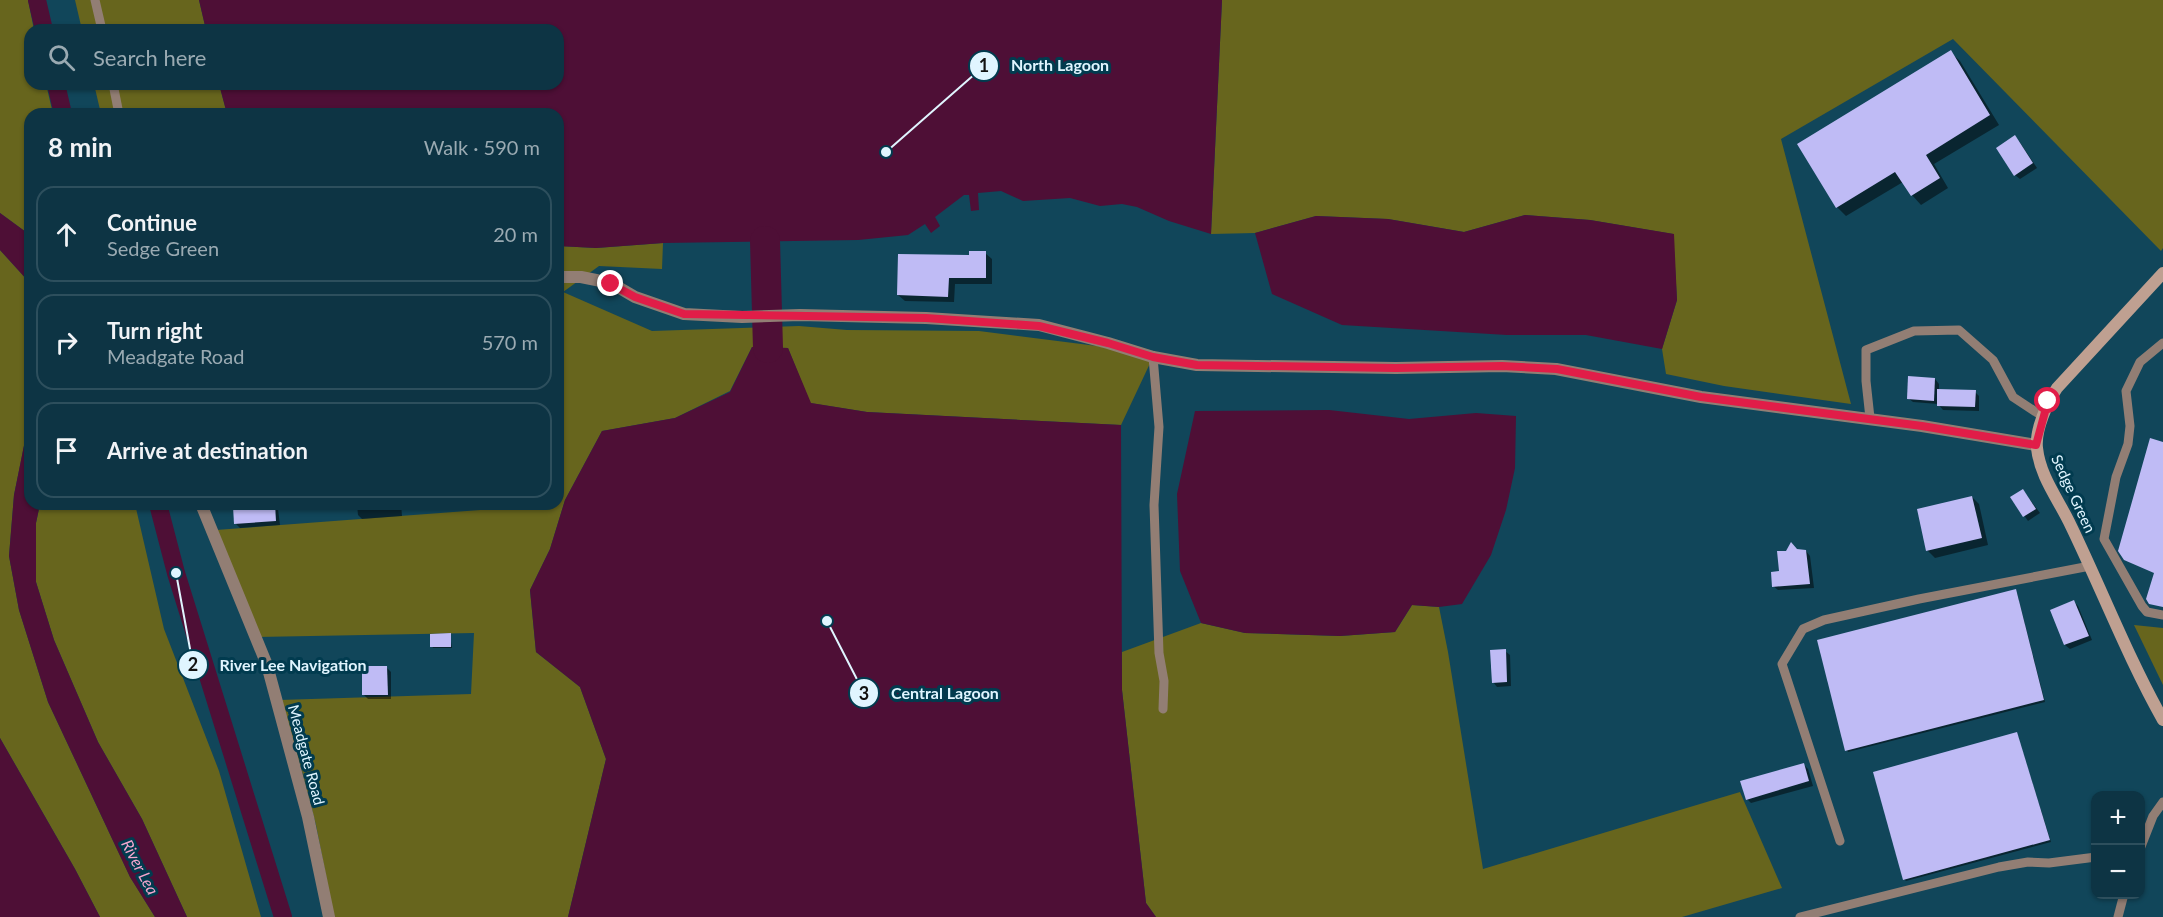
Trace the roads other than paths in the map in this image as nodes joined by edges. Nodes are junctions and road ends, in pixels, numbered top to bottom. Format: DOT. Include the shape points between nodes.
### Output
graph roads {
  1 [pos="95,0"];
  2 [pos="101,24"];
  3 [pos="114,90"];
  4 [pos="118,108"];
  5 [pos="2163,273"];
  6 [pos="564,277"];
  7 [pos="2163,343"];
  8 [pos="1153,357"];
  9 [pos="2042,417"];
  10 [pos="1870,418"];
  11 [pos="2036,445"];
  12 [pos="203,510"];
  13 [pos="2090,566"];
  14 [pos="2163,615"];
  15 [pos="1162,709"];
  16 [pos="2163,720"];
  17 [pos="2163,802"];
  18 [pos="1840,842"];
  19 [pos="2142,845"];
  20 [pos="2091,858"];
  21 [pos="2123,899"];
  22 [pos="329,917"];
  23 [pos="1800,917"];
  24 [pos="2118,917"];
  1 -- 2 [label="lane"];
  3 -- 4 [label="lane"];
  5 -- 9 [label="street, Sedge Green" via="2057,388"];
  6 -- 8 [label="street" via="611,284 684,314 926,318 1039,326"];
  7 -- 14 [label="lane" via="2140,362 2126,391 2129,435 2104,539 2142,606 2147,612"];
  8 -- 10 [label="street" via="1197,365 1557,369 1710,398"];
  8 -- 15 [label="lane" via="1159,427 1154,505 1159,653 1164,681"];
  9 -- 10 [label="lane" via="2013,397 1993,360 1959,330 1914,331 1866,350"];
  9 -- 11 [label="street, Sedge Green"];
  10 -- 11 [label="street"];
  11 -- 13 [label="street, Sedge Green" via="2040,464"];
  12 -- 22 [label="street, Meadgate Road" via="267,665 308,817"];
  13 -- 16 [label="street, Sedge Green"];
  13 -- 18 [label="lane" via="1908,601 1803,628 1782,664"];
  17 -- 19 [label="lane"];
  20 -- 23 [label="lane" via="1999,867"];
  21 -- 24 [label="lane"];
}
